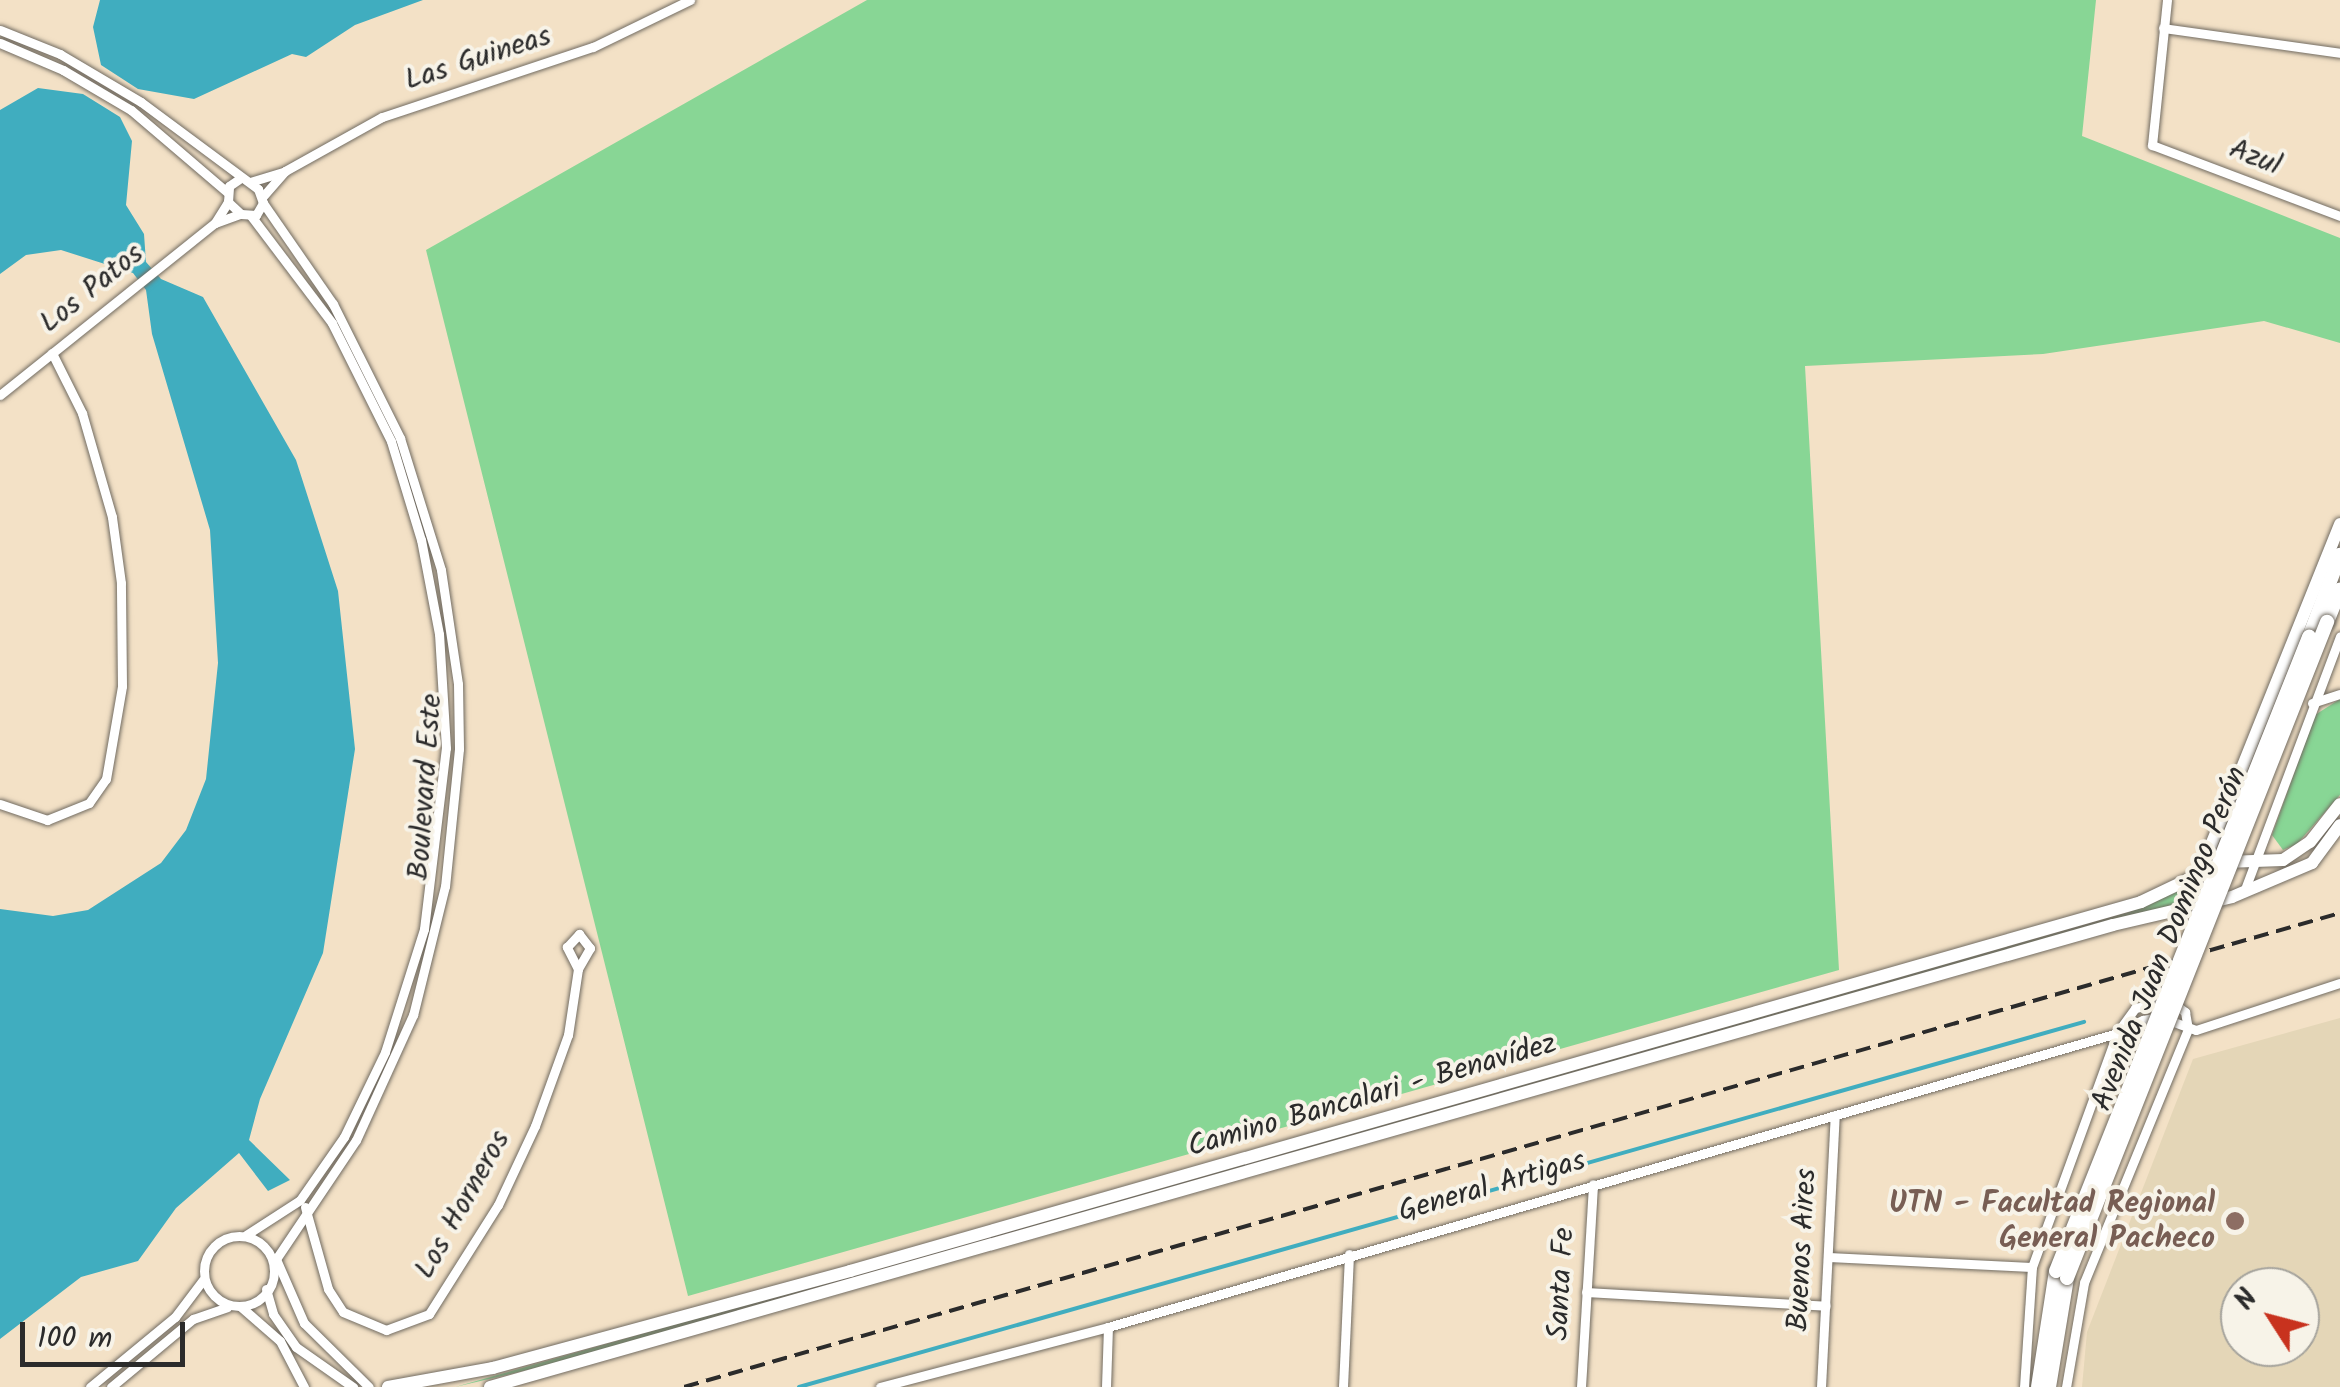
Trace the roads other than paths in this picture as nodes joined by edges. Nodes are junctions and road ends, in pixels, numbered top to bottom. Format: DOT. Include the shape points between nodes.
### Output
graph roads {
  1 [pos="690,0"];
  2 [pos="2167,0"];
  3 [pos="2163,28"];
  4 [pos="0,30"];
  5 [pos="0,43"];
  6 [pos="52,50"];
  7 [pos="2340,53"];
  8 [pos="46,62"];
  9 [pos="170,123"];
  10 [pos="163,133"];
  11 [pos="285,171"];
  12 [pos="238,180"];
  13 [pos="250,182"];
  14 [pos="227,197"];
  15 [pos="262,200"];
  16 [pos="246,215"];
  17 [pos="2340,216"];
  18 [pos="215,223"];
  19 [pos="52,353"];
  20 [pos="367,374"];
  21 [pos="0,395"];
  22 [pos="2340,524"];
  23 [pos="427,538"];
  24 [pos="2340,555"];
  25 [pos="2340,589"];
  26 [pos="2340,636"];
  27 [pos="2340,694"];
  28 [pos="2312,703"];
  29 [pos="459,710"];
  30 [pos="446,711"];
  31 [pos="0,804"];
  32 [pos="2340,804"];
  33 [pos="2340,825"];
  34 [pos="2260,859"];
  35 [pos="2201,870"];
  36 [pos="432,885"];
  37 [pos="445,886"];
  38 [pos="2244,892"];
  39 [pos="2206,904"];
  40 [pos="578,969"];
  41 [pos="2340,983"];
  42 [pos="2188,1029"];
  43 [pos="2117,1033"];
  44 [pos="385,1052"];
  45 [pos="397,1056"];
  46 [pos="1835,1115"];
  47 [pos="1593,1184"];
  48 [pos="300,1200"];
  49 [pos="307,1210"];
  50 [pos="246,1236"];
  51 [pos="1349,1254"];
  52 [pos="1828,1257"];
  53 [pos="276,1259"];
  54 [pos="2032,1267"];
  55 [pos="2062,1274"];
  56 [pos="202,1280"];
  57 [pos="266,1289"];
  58 [pos="1586,1292"];
  59 [pos="186,1306"];
  60 [pos="234,1306"];
  61 [pos="1826,1306"];
  62 [pos="194,1319"];
  63 [pos="1108,1327"];
  64 [pos="90,1387"];
  65 [pos="111,1387"];
  66 [pos="304,1387"];
  67 [pos="353,1387"];
  68 [pos="369,1387"];
  69 [pos="388,1387"];
  70 [pos="490,1387"];
  71 [pos="880,1387"];
  72 [pos="1106,1387"];
  73 [pos="1343,1387"];
  74 [pos="1581,1387"];
  75 [pos="1821,1387"];
  76 [pos="2024,1387"];
  77 [pos="2038,1387"];
  78 [pos="2049,1387"];
  79 [pos="2066,1387"];
  1 -- 11 [label="street, Las Guineas" via="566,57 382,117"];
  2 -- 3 [label="street"];
  3 -- 7 [label="street"];
  3 -- 17 [label="street, Azul" via="2152,145"];
  4 -- 6 [label="street"];
  5 -- 8 [label="street"];
  6 -- 8 [label="street"];
  6 -- 9 [label="street"];
  8 -- 10 [label="street"];
  9 -- 10 [label="street"];
  9 -- 12 [label="street"];
  10 -- 14 [label="street"];
  11 -- 13 [label="street, Las Guineas"];
  11 -- 15 [label="street, Las Guineas"];
  12 -- 13 [label="street"];
  12 -- 14 [label="street, Los Patos"];
  13 -- 15 [label="street, Boulevard Este"];
  14 -- 16 [label="street, Boulevard Este"];
  14 -- 18 [label="street, Los Patos"];
  15 -- 16 [label="street, Las Guineas"];
  15 -- 20 [label="street, Boulevard Este" via="315,274"];
  16 -- 18 [label="street, Los Patos"];
  16 -- 20 [label="street, Boulevard Este" via="296,269"];
  18 -- 19 [label="street, Los Patos"];
  19 -- 21 [label="street, Los Patos"];
  19 -- 31 [label="street" via="82,414 112,517 121,583 122,686 106,779 89,803 47,820"];
  20 -- 23 [label="street, Boulevard Este"];
  22 -- 35 [label="main road"];
  23 -- 29 [label="street, Boulevard Este" via="452,624"];
  23 -- 30 [label="street, Boulevard Este"];
  24 -- 55 [label="main road, bridge"];
  25 -- 55 [label="main road, Avenida Juan Domingo Perón, bridge"];
  26 -- 28 [label="street"];
  27 -- 28 [label="street"];
  28 -- 34 [label="street"];
  29 -- 30 [label="street"];
  29 -- 37 [label="street, Boulevard Este"];
  30 -- 36 [label="street, Boulevard Este"];
  32 -- 34 [label="main road, Camino Bancalari - Benavídez" via="2302,850 2283,860"];
  33 -- 38 [label="main road, Camino Bancalari - Benavídez" via="2312,863"];
  34 -- 35 [label="main road, Camino Bancalari - Benavídez"];
  34 -- 38 [label="street"];
  35 -- 39 [label="main road"];
  35 -- 69 [label="main road, Camino Bancalari - Benavídez" via="2140,902 850,1271 493,1368"];
  36 -- 37 [label="street"];
  36 -- 44 [label="street, Boulevard Este" via="414,970"];
  37 -- 45 [label="street, Boulevard Este" via="427,971"];
  38 -- 39 [label="main road, Camino Bancalari - Benavídez"];
  39 -- 70 [label="main road, Camino Bancalari - Benavídez" via="2114,924"];
  40 -- 49 [label="street, Los Horneros" via="568,1035 535,1126 488,1222 429,1314 386,1330 344,1312 328,1289"];
  41 -- 42 [label="street"];
  42 -- 43 [label="street, General Artigas" via="2160,1017"];
  42 -- 43 [label="street" via="2180,1006 2157,1000 2128,1014"];
  42 -- 79 [label="street" via="2084,1284"];
  43 -- 46 [label="street, General Artigas"];
  43 -- 54 [label="street"];
  44 -- 45 [label="street"];
  44 -- 48 [label="street, Boulevard Este" via="344,1137"];
  45 -- 49 [label="street, Boulevard Este" via="356,1140"];
  46 -- 47 [label="street, General Artigas"];
  46 -- 52 [label="street, Buenos Aires"];
  47 -- 51 [label="street, General Artigas"];
  47 -- 58 [label="street, Santa Fe"];
  48 -- 49 [label="street, Los Horneros"];
  48 -- 50 [label="street, Boulevard Este"];
  49 -- 53 [label="street, Boulevard Este"];
  50 -- 53 [label="street"];
  50 -- 56 [label="street" via="216,1250"];
  51 -- 63 [label="street, General Artigas"];
  51 -- 73 [label="street"];
  52 -- 54 [label="street"];
  52 -- 61 [label="street, Buenos Aires"];
  53 -- 57 [label="street"];
  53 -- 68 [label="street" via="304,1322"];
  54 -- 76 [label="street"];
  55 -- 77 [label="main road"];
  55 -- 78 [label="main road"];
  56 -- 59 [label="street"];
  56 -- 60 [label="street" via="212,1298"];
  57 -- 60 [label="street"];
  57 -- 67 [label="street" via="273,1314 296,1347"];
  58 -- 61 [label="street"];
  58 -- 74 [label="street, Santa Fe"];
  59 -- 62 [label="street"];
  59 -- 64 [label="street"];
  60 -- 62 [label="street"];
  60 -- 66 [label="street" via="280,1341"];
  61 -- 75 [label="street, Buenos Aires"];
  62 -- 65 [label="street"];
  63 -- 71 [label="street, General Artigas"];
  63 -- 72 [label="street"];
}
